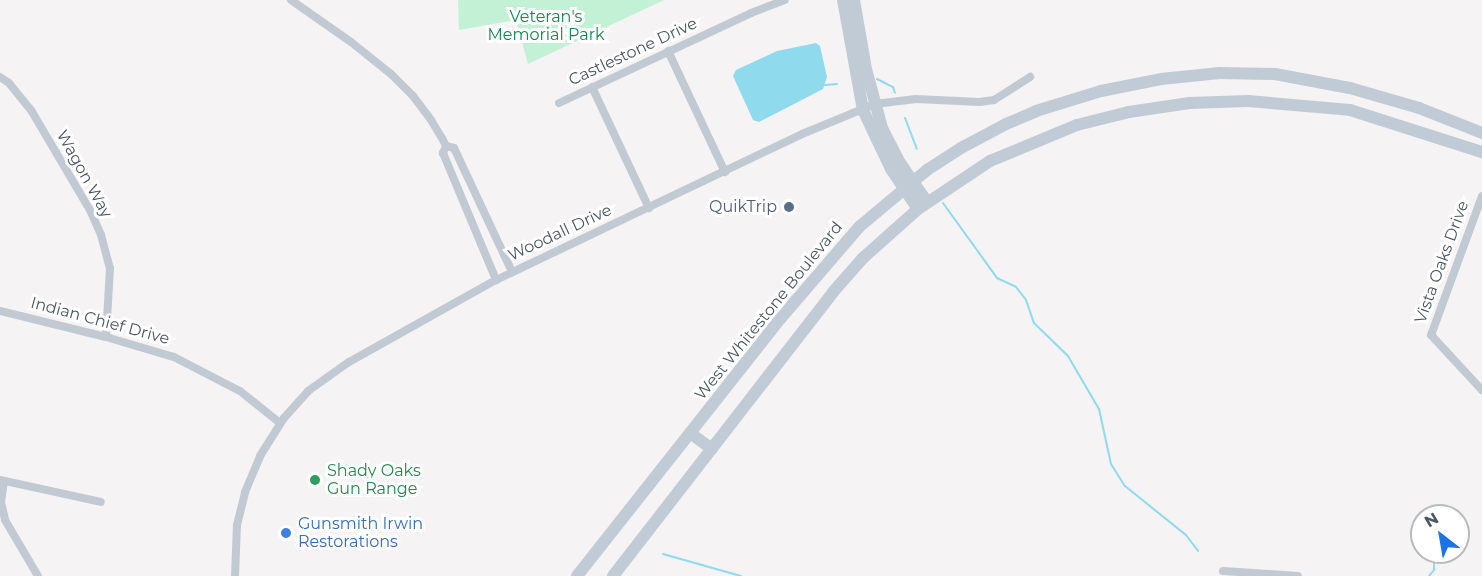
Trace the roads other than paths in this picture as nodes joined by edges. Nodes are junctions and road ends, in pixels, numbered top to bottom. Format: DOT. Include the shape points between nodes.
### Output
graph roads {
  1 [pos="291,0"];
  2 [pos="785,0"];
  3 [pos="843,0"];
  4 [pos="854,0"];
  5 [pos="668,51"];
  6 [pos="0,77"];
  7 [pos="1030,77"];
  8 [pos="592,87"];
  9 [pos="559,103"];
  10 [pos="869,107"];
  11 [pos="1482,133"];
  12 [pos="446,146"];
  13 [pos="1482,152"];
  14 [pos="725,172"];
  15 [pos="907,185"];
  16 [pos="1482,196"];
  17 [pos="922,206"];
  18 [pos="649,208"];
  19 [pos="512,272"];
  20 [pos="496,280"];
  21 [pos="0,311"];
  22 [pos="106,336"];
  23 [pos="1482,390"];
  24 [pos="280,423"];
  25 [pos="690,433"];
  26 [pos="712,449"];
  27 [pos="2,480"];
  28 [pos="101,502"];
  29 [pos="1223,571"];
  30 [pos="38,576"];
  31 [pos="235,576"];
  32 [pos="577,576"];
  33 [pos="613,576"];
  34 [pos="1298,576"];
  1 -- 12 [label="street" via="391,74 413,96"];
  2 -- 5 [label="street, Castlestone Drive"];
  3 -- 10 [label="main road"];
  4 -- 10 [label="main road"];
  5 -- 8 [label="street, Castlestone Drive"];
  5 -- 14 [label="street"];
  6 -- 22 [label="street, Wagon Way" via="31,110 90,210 101,236 110,268"];
  7 -- 10 [label="street, Woodall Drive" via="994,100 916,99"];
  8 -- 9 [label="street, Castlestone Drive"];
  8 -- 18 [label="street"];
  10 -- 14 [label="street, Woodall Drive"];
  10 -- 15 [label="main road" via="880,148"];
  11 -- 15 [label="main road, West Whitestone Boulevard" via="1419,108 1315,80 1275,74 1220,73 1151,81 1052,105 960,148"];
  12 -- 19 [label="street" via="454,148"];
  12 -- 20 [label="street" via="443,153"];
  13 -- 17 [label="main road" via="1350,111 1248,101 1189,103 1077,125 1027,144 990,161"];
  14 -- 18 [label="street, Woodall Drive"];
  15 -- 17 [label="main road"];
  15 -- 25 [label="main road, West Whitestone Boulevard" via="859,227 820,270"];
  16 -- 23 [label="street, Vista Oaks Drive" via="1431,335"];
  17 -- 26 [label="main road" via="863,258 832,292"];
  18 -- 19 [label="street, Woodall Drive"];
  19 -- 20 [label="street, Woodall Drive"];
  20 -- 24 [label="street, Woodall Drive" via="327,376"];
  21 -- 22 [label="street, Indian Chief Drive"];
  22 -- 24 [label="street, Indian Chief Drive" via="174,357 240,391"];
  24 -- 31 [label="street, Woodall Drive" via="245,492 237,525"];
  25 -- 26 [label="main road"];
  25 -- 32 [label="main road, West Whitestone Boulevard"];
  26 -- 33 [label="main road"];
  27 -- 28 [label="street"];
  27 -- 30 [label="street" via="5,520"];
  29 -- 34 [label="street"];
}
